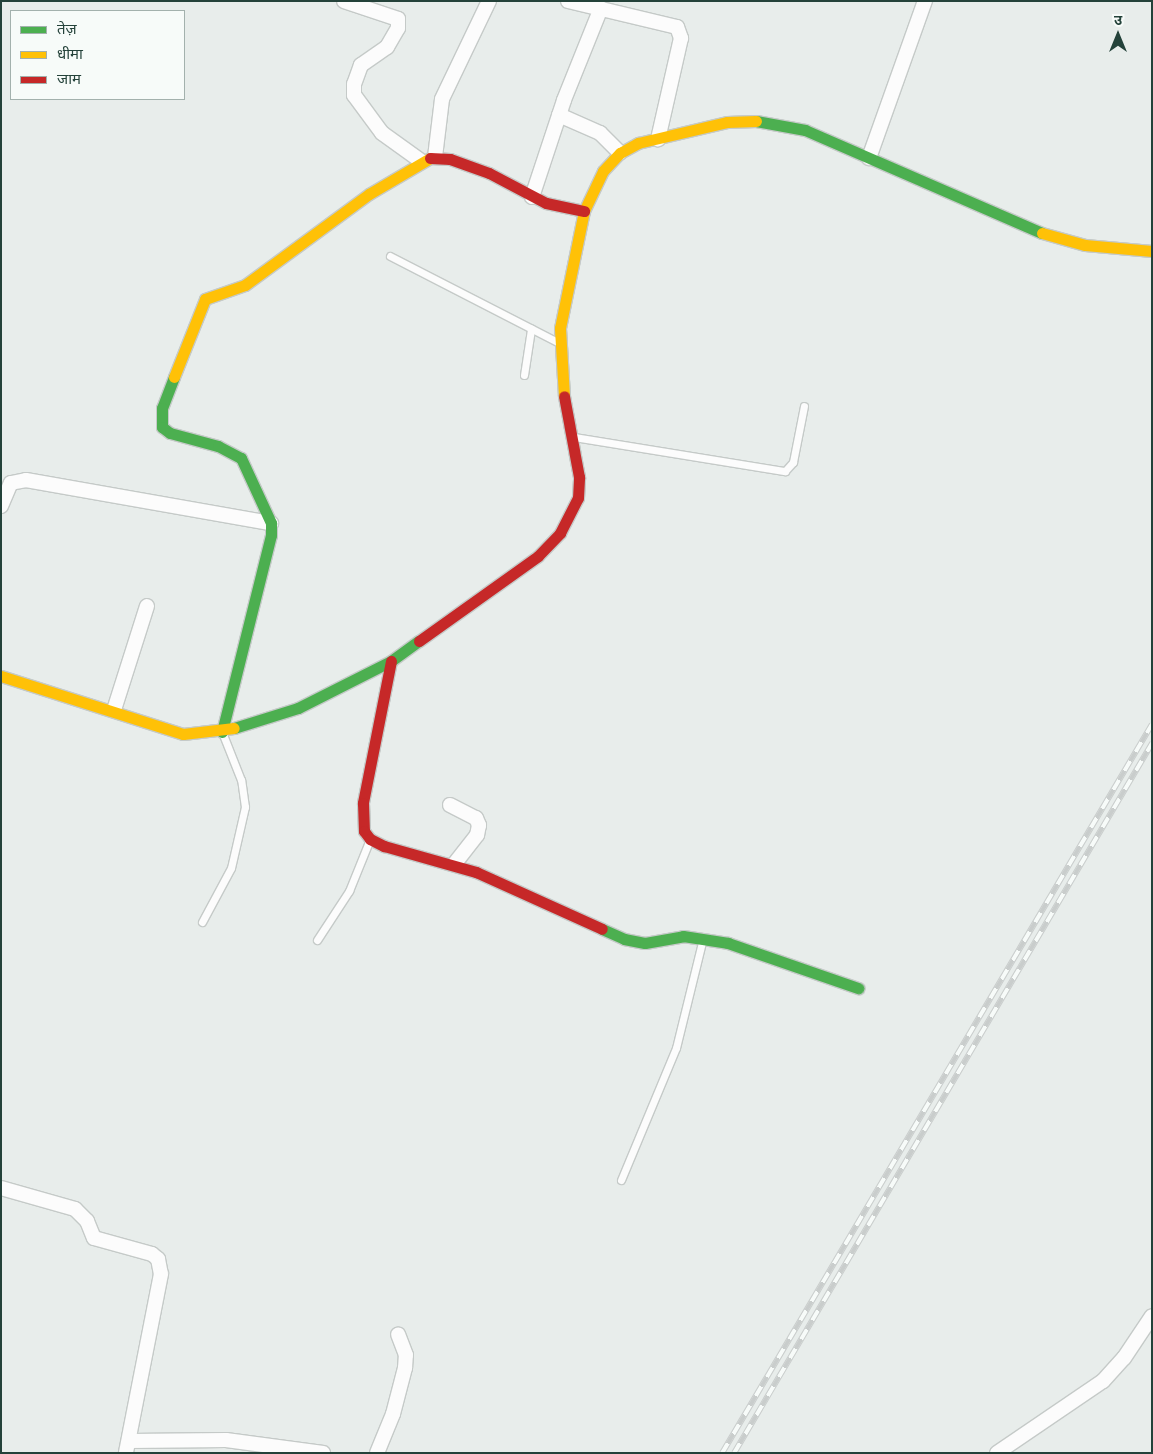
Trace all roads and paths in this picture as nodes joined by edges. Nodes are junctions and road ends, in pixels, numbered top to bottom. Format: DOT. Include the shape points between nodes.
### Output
graph roads {
  1 [pos="344,1"];
  2 [pos="488,1"];
  3 [pos="568,1"];
  4 [pos="925,1"];
  5 [pos="601,8"];
  6 [pos="559,115"];
  7 [pos="658,139"];
  8 [pos="620,153"];
  9 [pos="434,157"];
  10 [pos="868,158"];
  11 [pos="421,160"];
  12 [pos="532,197"];
  13 [pos="584,211"];
  14 [pos="1152,251"];
  15 [pos="390,256"];
  16 [pos="531,329"];
  17 [pos="559,343"];
  18 [pos="524,375"];
  19 [pos="804,406"];
  20 [pos="571,437"];
  21 [pos="1,506"];
  22 [pos="271,523"];
  23 [pos="147,606"];
  24 [pos="391,661"];
  25 [pos="1,676"];
  26 [pos="114,710"];
  27 [pos="222,732"];
  28 [pos="450,805"];
  29 [pos="370,839"];
  30 [pos="454,864"];
  31 [pos="202,922"];
  32 [pos="704,938"];
  33 [pos="317,940"];
  34 [pos="858,988"];
  35 [pos="620,1180"];
  36 [pos="1,1188"];
  37 [pos="1152,1316"];
  38 [pos="398,1334"];
  39 [pos="128,1447"];
  40 [pos="315,1452"];
  41 [pos="377,1453"];
  42 [pos="997,1453"];
  1 -- 11 [label="street" via="398,19 398,28 387,47 361,65 354,95 382,133"];
  2 -- 9 [label="street" via="442,99"];
  3 -- 5 [label="street"];
  4 -- 10 [label="street"];
  5 -- 6 [label="street"];
  5 -- 7 [label="street" via="677,27 681,38"];
  6 -- 8 [label="street" via="600,133"];
  6 -- 12 [label="street"];
  7 -- 8 [label="street"];
  7 -- 10 [label="street" via="727,122 758,120 805,130"];
  8 -- 13 [label="street" via="603,172"];
  9 -- 11 [label="street"];
  9 -- 12 [label="street" via="480,170"];
  10 -- 14 [label="street" via="1044,234 1085,245"];
  11 -- 22 [label="street" via="369,194 280,261 236,289 212,294 199,309 162,408 162,426 170,433 218,446 241,458"];
  12 -- 13 [label="street" via="564,209"];
  13 -- 17 [label="street"];
  15 -- 16 [label="lane"];
  16 -- 17 [label="lane"];
  16 -- 18 [label="lane"];
  17 -- 20 [label="street" via="561,382"];
  19 -- 20 [label="lane" via="793,462 785,471"];
  20 -- 24 [label="street" via="579,477 578,498 560,533 538,556"];
  21 -- 22 [label="street" via="10,483 26,480"];
  22 -- 27 [label="street" via="270,547"];
  23 -- 26 [label="street"];
  24 -- 27 [label="street" via="298,708"];
  24 -- 29 [label="street" via="363,804 364,831"];
  25 -- 26 [label="street"];
  26 -- 27 [label="street" via="183,734"];
  27 -- 31 [label="lane" via="241,780 245,807 231,868"];
  28 -- 30 [label="street" via="476,818 479,825 477,835"];
  29 -- 30 [label="street" via="384,846"];
  29 -- 33 [label="lane" via="349,892"];
  30 -- 32 [label="street" via="624,939 645,943 682,936"];
  32 -- 34 [label="street" via="728,943"];
  32 -- 35 [label="lane" via="674,1054"];
  36 -- 39 [label="street" via="75,1209 87,1221 94,1238 152,1254 158,1259 161,1274"];
  37 -- 42 [label="street" via="1124,1358 1103,1381"];
  38 -- 41 [label="street" via="404,1346 405,1368 393,1414"];
  39 -- 40 [label="street" via="226,1440"];
}
